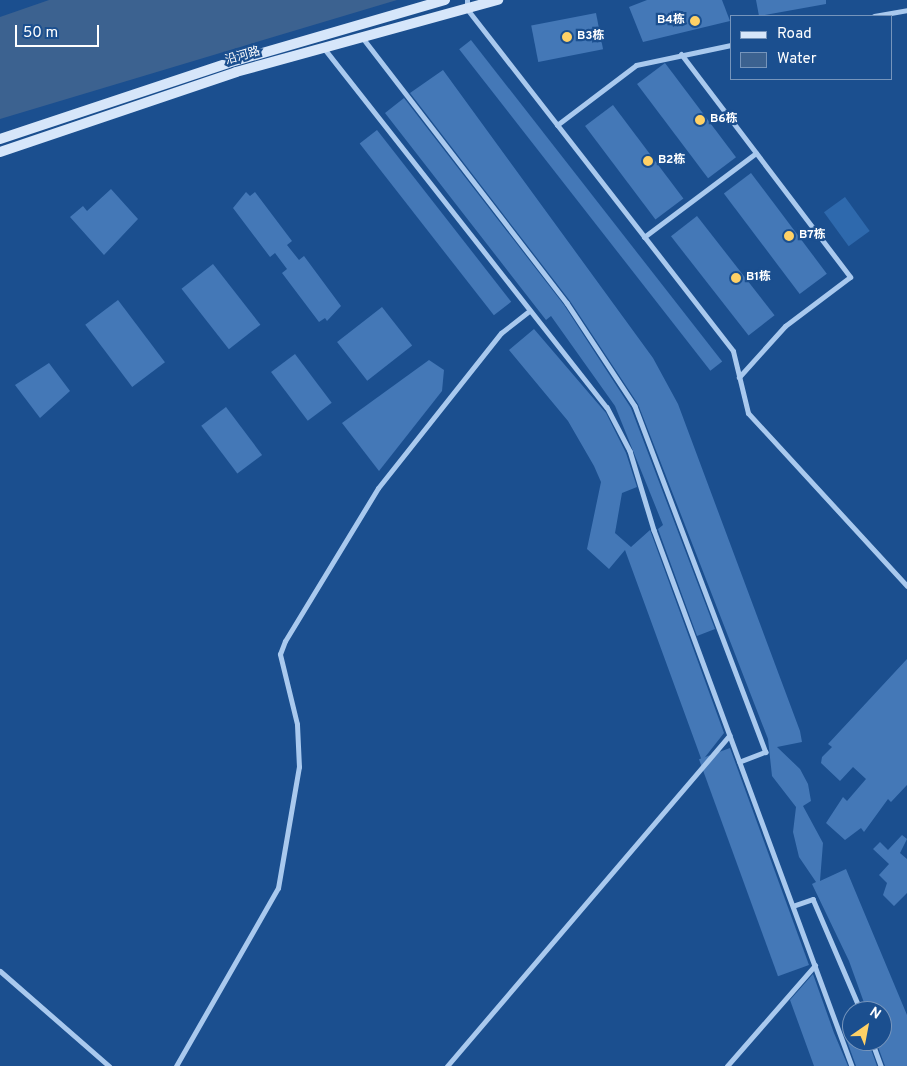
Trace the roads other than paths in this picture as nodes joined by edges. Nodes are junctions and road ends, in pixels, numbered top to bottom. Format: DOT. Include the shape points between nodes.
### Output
graph roads {
  1 [pos="445,0"];
  2 [pos="498,0"];
  3 [pos="467,4"];
  4 [pos="907,10"];
  5 [pos="880,15"];
  6 [pos="362,37"];
  7 [pos="730,45"];
  8 [pos="324,48"];
  9 [pos="681,54"];
  10 [pos="556,125"];
  11 [pos="0,139"];
  12 [pos="0,152"];
  13 [pos="756,153"];
  14 [pos="644,237"];
  15 [pos="528,312"];
  16 [pos="739,376"];
  17 [pos="907,586"];
  18 [pos="730,734"];
  19 [pos="740,762"];
  20 [pos="793,906"];
  21 [pos="815,965"];
  22 [pos="0,971"];
  23 [pos="857,1001"];
  24 [pos="876,1051"];
  25 [pos="109,1066"];
  26 [pos="176,1066"];
  27 [pos="447,1066"];
  28 [pos="727,1066"];
  29 [pos="852,1066"];
  30 [pos="881,1066"];
  1 -- 11 [label="main road, 沿河路" via="210,68"];
  2 -- 3 [label="main road, 沿河路"];
  3 -- 6 [label="main road, 沿河路"];
  3 -- 10 [label="street"];
  4 -- 5 [label="street"];
  6 -- 8 [label="main road, 沿河路"];
  6 -- 19 [label="street" via="567,303 635,406 766,752"];
  7 -- 9 [label="street"];
  8 -- 12 [label="main road, 沿河路" via="198,84"];
  8 -- 15 [label="street"];
  9 -- 10 [label="street" via="636,65"];
  9 -- 13 [label="street"];
  10 -- 14 [label="street"];
  13 -- 14 [label="street"];
  13 -- 16 [label="street" via="850,277 784,326"];
  14 -- 16 [label="street" via="733,351"];
  15 -- 18 [label="street" via="607,407 630,451"];
  15 -- 26 [label="street" via="501,333 378,488 285,641 280,654 297,724 300,767 278,888 254,935"];
  16 -- 17 [label="street" via="748,413"];
  18 -- 19 [label="street"];
  18 -- 27 [label="street"];
  19 -- 20 [label="street"];
  20 -- 21 [label="street"];
  20 -- 23 [label="street" via="813,899"];
  21 -- 28 [label="street"];
  21 -- 29 [label="street"];
  22 -- 25 [label="street"];
  24 -- 30 [label="street"];
}
